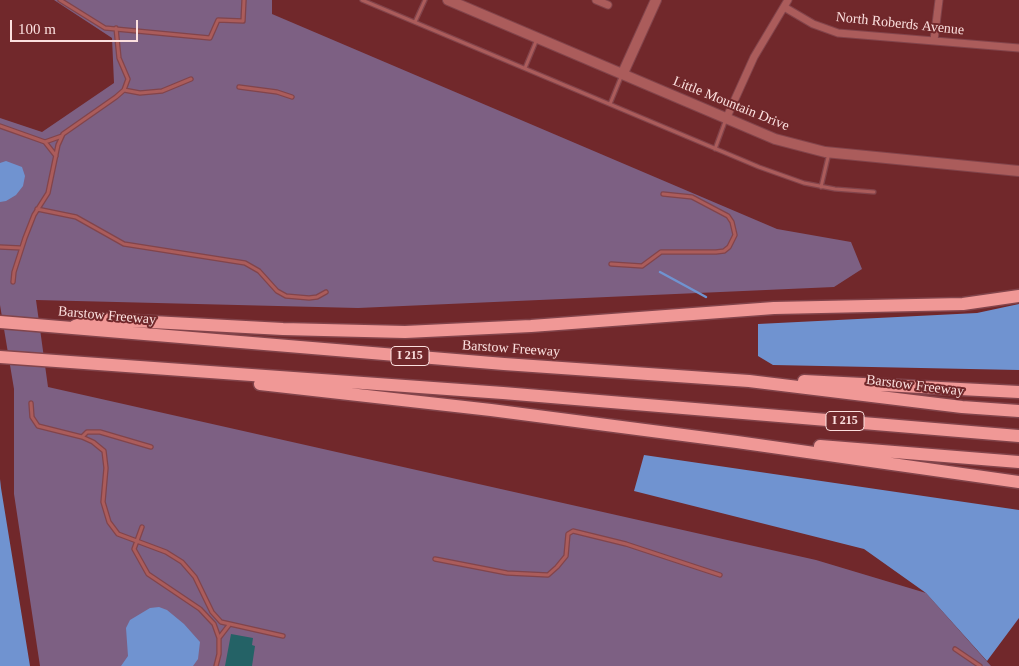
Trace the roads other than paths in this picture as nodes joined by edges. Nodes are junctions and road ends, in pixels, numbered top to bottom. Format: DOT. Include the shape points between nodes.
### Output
graph roads {
  1 [pos="60,0"];
  2 [pos="244,0"];
  3 [pos="362,0"];
  4 [pos="425,0"];
  5 [pos="448,0"];
  6 [pos="596,0"];
  7 [pos="656,0"];
  8 [pos="940,0"];
  9 [pos="64,1"];
  10 [pos="786,3"];
  11 [pos="608,5"];
  12 [pos="415,22"];
  13 [pos="116,28"];
  14 [pos="538,38"];
  15 [pos="934,40"];
  16 [pos="1019,48"];
  17 [pos="524,68"];
  18 [pos="623,73"];
  19 [pos="191,79"];
  20 [pos="239,87"];
  21 [pos="124,90"];
  22 [pos="292,97"];
  23 [pos="610,104"];
  24 [pos="726,119"];
  25 [pos="0,126"];
  26 [pos="62,135"];
  27 [pos="45,142"];
  28 [pos="715,149"];
  29 [pos="829,153"];
  30 [pos="56,156"];
  31 [pos="1019,171"];
  32 [pos="821,186"];
  33 [pos="874,192"];
  34 [pos="663,194"];
  35 [pos="37,209"];
  36 [pos="0,247"];
  37 [pos="21,248"];
  38 [pos="611,264"];
  39 [pos="13,282"];
  40 [pos="326,292"];
  41 [pos="1019,296"];
  42 [pos="0,322"];
  43 [pos="70,328"];
  44 [pos="0,357"];
  45 [pos="240,374"];
  46 [pos="750,382"];
  47 [pos="1019,392"];
  48 [pos="31,403"];
  49 [pos="1019,412"];
  50 [pos="1019,436"];
  51 [pos="82,437"];
  52 [pos="738,442"];
  53 [pos="151,447"];
  54 [pos="1019,462"];
  55 [pos="1019,482"];
  56 [pos="142,527"];
  57 [pos="136,541"];
  58 [pos="435,558"];
  59 [pos="720,575"];
  60 [pos="229,625"];
  61 [pos="283,636"];
  62 [pos="219,638"];
  63 [pos="955,649"];
  64 [pos="216,666"];
  65 [pos="980,666"];
  1 -- 9 [label="lane"];
  2 -- 13 [label="lane" via="243,20 218,20 210,38"];
  3 -- 12 [label="lane"];
  4 -- 12 [label="lane"];
  5 -- 14 [label="main road, Little Mountain Drive"];
  6 -- 11 [label="street"];
  7 -- 18 [label="main road"];
  8 -- 15 [label="street"];
  9 -- 13 [label="lane" via="105,28"];
  10 -- 15 [label="street, North Roberds Avenue" via="813,24 838,34"];
  10 -- 24 [label="street" via="754,57"];
  12 -- 17 [label="lane"];
  13 -- 21 [label="lane" via="119,58 128,79"];
  14 -- 17 [label="lane"];
  14 -- 18 [label="main road, Little Mountain Drive"];
  15 -- 16 [label="street, North Roberds Avenue"];
  17 -- 23 [label="lane"];
  18 -- 23 [label="lane"];
  18 -- 24 [label="main road, Little Mountain Drive"];
  19 -- 21 [label="lane" via="162,91 140,93"];
  20 -- 22 [label="lane"];
  21 -- 26 [label="lane"];
  23 -- 28 [label="lane"];
  24 -- 28 [label="lane"];
  24 -- 29 [label="main road, Little Mountain Drive" via="775,139"];
  25 -- 27 [label="lane"];
  26 -- 27 [label="lane"];
  26 -- 30 [label="lane"];
  27 -- 30 [label="lane"];
  28 -- 32 [label="lane" via="804,184"];
  29 -- 31 [label="main road, Little Mountain Drive"];
  29 -- 32 [label="lane"];
  30 -- 35 [label="lane" via="48,192"];
  32 -- 33 [label="lane"];
  34 -- 38 [label="lane" via="692,197 728,216 735,235 729,247 716,252 661,252 642,266"];
  35 -- 37 [label="lane"];
  35 -- 40 [label="lane" via="76,217 124,244 245,263 259,271 286,296 317,297"];
  36 -- 37 [label="lane"];
  37 -- 39 [label="lane"];
  41 -- 43 [label="highway" via="963,304 774,308 405,332 96,318"];
  42 -- 43 [label="highway, Barstow Freeway / I 215"];
  43 -- 46 [label="highway, Barstow Freeway / I 215"];
  44 -- 45 [label="highway, I 215"];
  45 -- 50 [label="highway, I 215"];
  45 -- 52 [label="highway" via="259,384 431,402"];
  46 -- 47 [label="highway" via="821,381"];
  46 -- 49 [label="highway, Barstow Freeway / I 215"];
  48 -- 51 [label="lane" via="32,417 38,426"];
  51 -- 53 [label="lane" via="87,432 100,432"];
  51 -- 57 [label="lane" via="98,445 106,458 103,502 109,522 118,534"];
  52 -- 54 [label="highway"];
  52 -- 55 [label="highway"];
  56 -- 57 [label="lane"];
  57 -- 60 [label="lane" via="182,562 195,577 214,616"];
  57 -- 62 [label="lane" via="134,549 152,578 178,592 204,612 214,624"];
  58 -- 59 [label="lane" via="507,573 548,575 566,556 568,534 573,531 626,544"];
  60 -- 61 [label="lane"];
  60 -- 62 [label="lane"];
  62 -- 64 [label="lane"];
  63 -- 65 [label="lane"];
}
